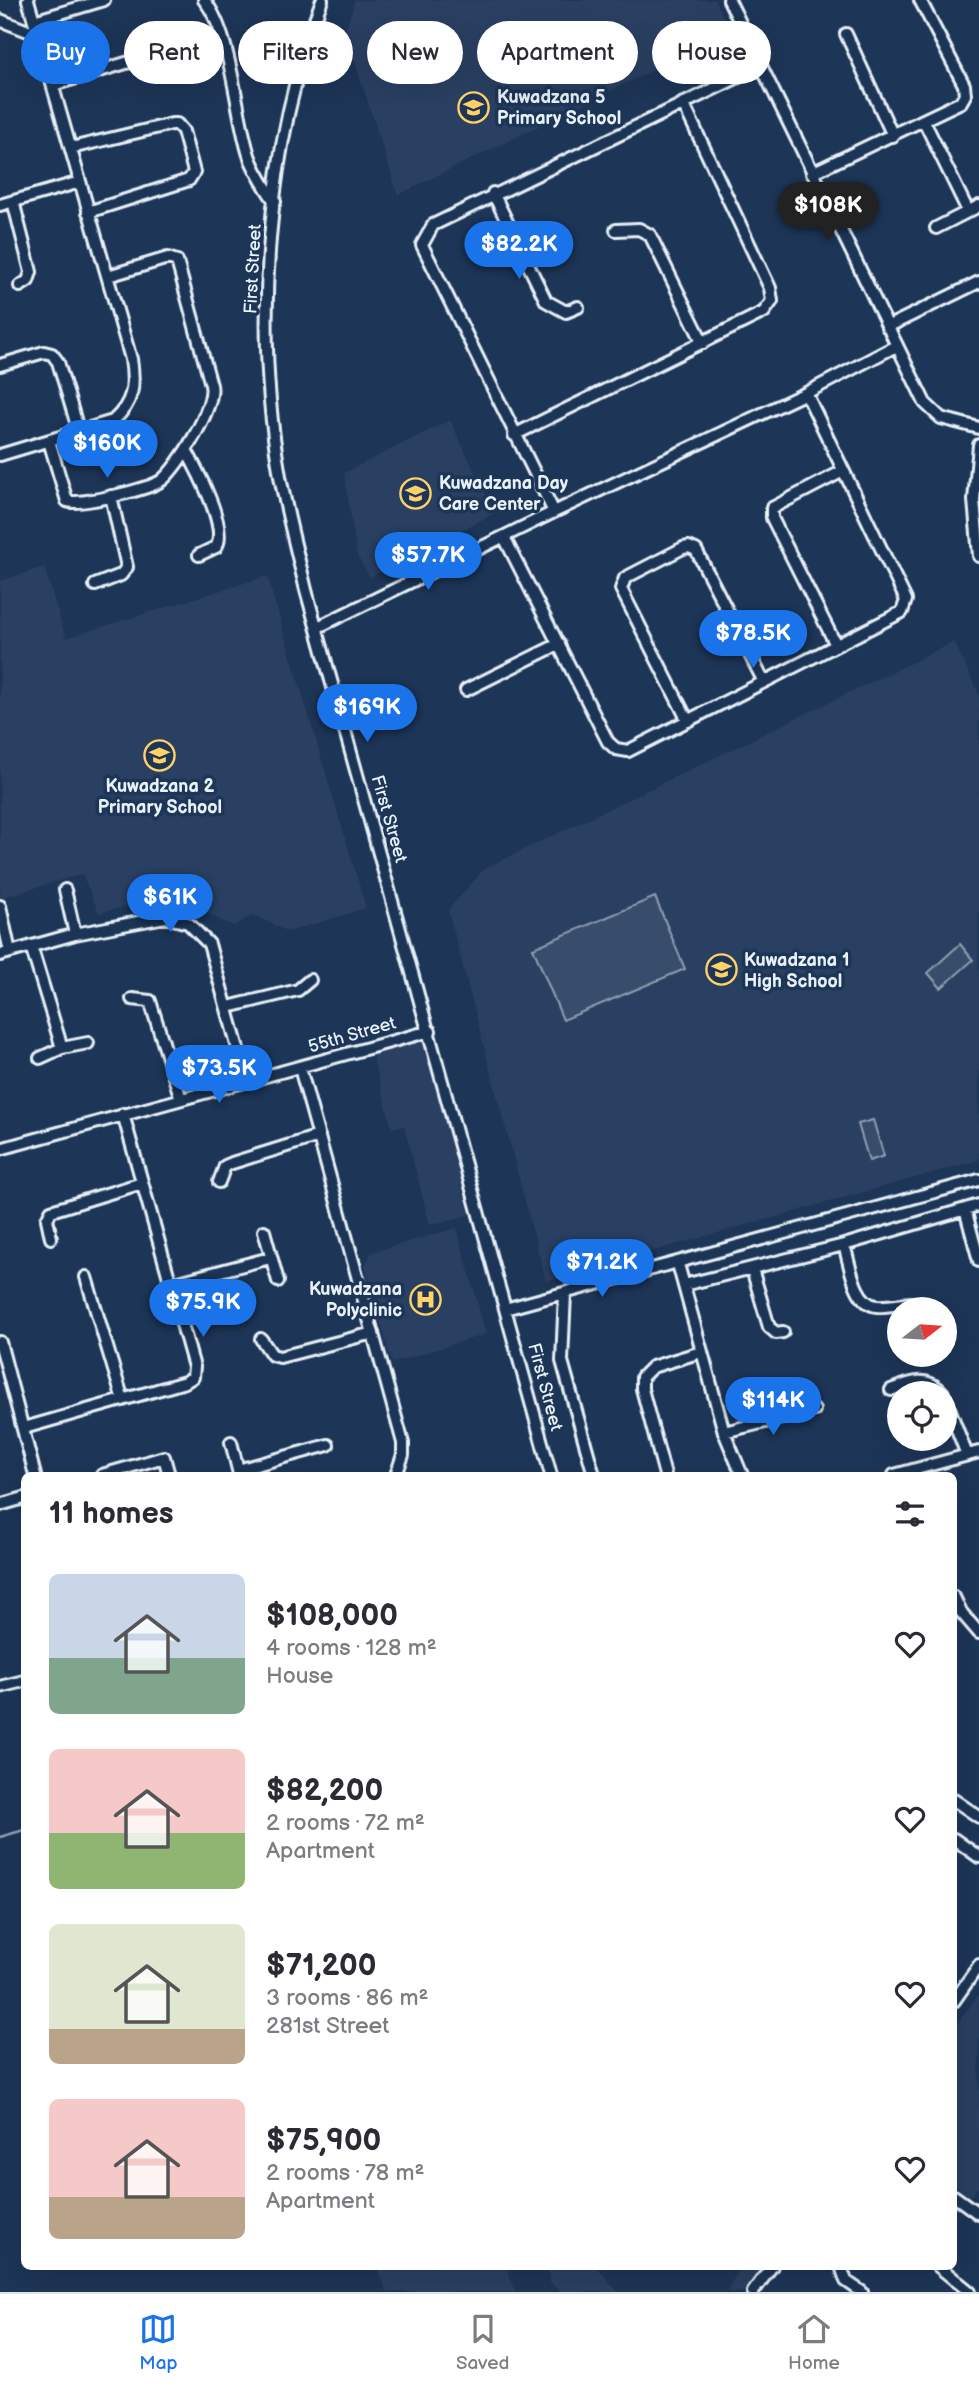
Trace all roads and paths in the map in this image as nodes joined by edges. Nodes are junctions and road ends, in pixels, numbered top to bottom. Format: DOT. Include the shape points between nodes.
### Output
graph roads {
  1 [pos="28,0"];
  2 [pos="104,0"];
  3 [pos="204,0"];
  4 [pos="729,0"];
  5 [pos="920,0"];
  6 [pos="319,1"];
  7 [pos="0,20"];
  8 [pos="34,21"];
  9 [pos="739,21"];
  10 [pos="21,28"];
  11 [pos="846,34"];
  12 [pos="124,64"];
  13 [pos="723,84"];
  14 [pos="770,84"];
  15 [pos="53,85"];
  16 [pos="683,103"];
  17 [pos="924,121"];
  18 [pos="893,136"];
  19 [pos="71,148"];
  20 [pos="812,173"];
  21 [pos="80,182"];
  22 [pos="494,193"];
  23 [pos="13,201"];
  24 [pos="275,202"];
  25 [pos="0,205"];
  26 [pos="979,206"];
  27 [pos="968,211"];
  28 [pos="89,212"];
  29 [pos="936,228"];
  30 [pos="616,230"];
  31 [pos="108,276"];
  32 [pos="979,282"];
  33 [pos="20,286"];
  34 [pos="579,307"];
  35 [pos="887,327"];
  36 [pos="703,343"];
  37 [pos="896,346"];
  38 [pos="0,365"];
  39 [pos="806,393"];
  40 [pos="979,428"];
  41 [pos="79,432"];
  42 [pos="514,435"];
  43 [pos="49,441"];
  44 [pos="979,446"];
  45 [pos="186,450"];
  46 [pos="0,455"];
  47 [pos="842,471"];
  48 [pos="111,496"];
  49 [pos="554,512"];
  50 [pos="504,537"];
  51 [pos="199,555"];
  52 [pos="979,556"];
  53 [pos="96,586"];
  54 [pos="318,627"];
  55 [pos="559,644"];
  56 [pos="836,645"];
  57 [pos="764,682"];
  58 [pos="466,690"];
  59 [pos="688,721"];
  60 [pos="65,890"];
  61 [pos="0,906"];
  62 [pos="75,934"];
  63 [pos="31,946"];
  64 [pos="5,953"];
  65 [pos="310,980"];
  66 [pos="132,999"];
  67 [pos="228,1007"];
  68 [pos="430,1031"];
  69 [pos="88,1044"];
  70 [pos="62,1048"];
  71 [pos="40,1058"];
  72 [pos="300,1068"];
  73 [pos="247,1081"];
  74 [pos="181,1099"];
  75 [pos="124,1114"];
  76 [pos="318,1136"];
  77 [pos="0,1149"];
  78 [pos="979,1180"];
  79 [pos="219,1182"];
  80 [pos="142,1183"];
  81 [pos="979,1205"];
  82 [pos="965,1209"];
  83 [pos="264,1231"];
  84 [pos="51,1238"];
  85 [pos="844,1245"];
  86 [pos="271,1258"];
  87 [pos="979,1261"];
  88 [pos="678,1264"];
  89 [pos="752,1269"];
  90 [pos="86,1277"];
  91 [pos="278,1281"];
  92 [pos="171,1284"];
  93 [pos="684,1285"];
  94 [pos="565,1293"];
  95 [pos="887,1305"];
  96 [pos="505,1309"];
  97 [pos="783,1332"];
  98 [pos="373,1333"];
  99 [pos="261,1339"];
  100 [pos="0,1342"];
  101 [pos="701,1352"];
  102 [pos="123,1400"];
  103 [pos="814,1410"];
  104 [pos="24,1428"];
  105 [pos="957,1429"];
  106 [pos="724,1433"];
  107 [pos="231,1442"];
  108 [pos="328,1445"];
  109 [pos="979,1452"];
  110 [pos="967,1455"];
  111 [pos="34,1472"];
  112 [pos="116,1472"];
  113 [pos="168,1472"];
  114 [pos="239,1472"];
  115 [pos="242,1472"];
  116 [pos="397,1472"];
  117 [pos="550,1472"];
  118 [pos="593,1472"];
  119 [pos="664,1472"];
  120 [pos="741,1472"];
  121 [pos="918,1472"];
  122 [pos="21,1499"];
  123 [pos="0,1505"];
  124 [pos="957,1603"];
  125 [pos="979,1633"];
  126 [pos="21,1682"];
  127 [pos="0,1687"];
  128 [pos="957,1802"];
  129 [pos="979,1817"];
  130 [pos="957,1841"];
  131 [pos="979,1857"];
  132 [pos="979,1965"];
  133 [pos="957,1997"];
  134 [pos="957,2198"];
  135 [pos="979,2214"];
  136 [pos="769,2270"];
  137 [pos="842,2270"];
  138 [pos="943,2270"];
  139 [pos="753,2292"];
  140 [pos="862,2292"];
  141 [pos="970,2292"];
  1 -- 8 [label="street"];
  2 -- 8 [label="street"];
  3 -- 24 [label="street" via="222,43 256,175"];
  4 -- 9 [label="street"];
  5 -- 17 [label="street" via="965,95 961,102"];
  6 -- 24 [label="street, First Street"];
  7 -- 10 [label="street"];
  11 -- 18 [label="street"];
  12 -- 15 [label="street"];
  13 -- 16 [label="street"];
  14 -- 20 [label="street"];
  15 -- 19 [label="street"];
  16 -- 22 [label="street"];
  16 -- 36 [label="street" via="770,288 772,301 764,312"];
  17 -- 18 [label="street"];
  17 -- 27 [label="street"];
  18 -- 20 [label="street"];
  19 -- 21 [label="street"];
  19 -- 28 [label="street" via="172,124 184,131 194,172 189,180"];
  20 -- 35 [label="street"];
  21 -- 23 [label="street"];
  21 -- 28 [label="street"];
  22 -- 34 [label="street" via="546,301 566,312"];
  22 -- 42 [label="street" via="433,225 422,245"];
  23 -- 25 [label="street"];
  23 -- 33 [label="street" via="31,272"];
  24 -- 54 [label="street, First Street" via="268,292 273,425 290,521"];
  26 -- 27 [label="street"];
  27 -- 29 [label="street"];
  28 -- 31 [label="street"];
  30 -- 36 [label="street" via="639,229 650,235"];
  31 -- 41 [label="street" via="131,359 132,395 113,421"];
  31 -- 45 [label="street" via="168,258 180,265 213,391"];
  32 -- 35 [label="street"];
  35 -- 37 [label="street"];
  36 -- 42 [label="street"];
  37 -- 39 [label="street"];
  37 -- 40 [label="street" via="933,412"];
  38 -- 41 [label="street" via="44,352 52,354"];
  39 -- 47 [label="street"];
  39 -- 49 [label="street"];
  41 -- 43 [label="street"];
  42 -- 49 [label="street"];
  43 -- 46 [label="street"];
  43 -- 48 [label="street" via="69,503"];
  44 -- 52 [label="street" via="974,500"];
  45 -- 48 [label="street" via="161,481"];
  45 -- 51 [label="street" via="202,479 220,534 216,547"];
  47 -- 56 [label="street" via="772,509 772,518"];
  47 -- 56 [label="street" via="906,607"];
  48 -- 53 [label="street" via="127,567 121,575"];
  49 -- 50 [label="street"];
  50 -- 54 [label="street"];
  50 -- 55 [label="street"];
  54 -- 68 [label="street, First Street"];
  55 -- 58 [label="street"];
  55 -- 59 [label="street" via="608,742 616,749 628,751"];
  56 -- 57 [label="street"];
  57 -- 59 [label="street"];
  57 -- 59 [label="street" via="696,550 690,547 672,554 625,578 621,589"];
  60 -- 62 [label="street"];
  61 -- 64 [label="street"];
  62 -- 63 [label="street"];
  62 -- 67 [label="street" via="165,917 183,920 209,944"];
  63 -- 64 [label="street"];
  63 -- 70 [label="street"];
  65 -- 67 [label="street" via="298,990"];
  66 -- 74 [label="street" via="150,1001"];
  67 -- 73 [label="street"];
  68 -- 72 [label="street, 55th Street"];
  68 -- 96 [label="street, First Street"];
  69 -- 70 [label="street"];
  70 -- 71 [label="street"];
  72 -- 73 [label="street, 55th Street"];
  72 -- 76 [label="street"];
  73 -- 74 [label="street, 55th Street"];
  74 -- 75 [label="street, 55th Street"];
  75 -- 77 [label="street, 55th Street"];
  75 -- 80 [label="street"];
  76 -- 79 [label="street" via="225,1166"];
  76 -- 98 [label="street"];
  78 -- 88 [label="street"];
  80 -- 84 [label="street" via="51,1211 47,1219"];
  80 -- 92 [label="street"];
  81 -- 82 [label="street"];
  82 -- 85 [label="street"];
  82 -- 87 [label="street"];
  83 -- 86 [label="street"];
  85 -- 89 [label="street"];
  85 -- 95 [label="street" via="860,1295 876,1306"];
  86 -- 91 [label="street"];
  86 -- 92 [label="street"];
  88 -- 93 [label="street"];
  88 -- 94 [label="street"];
  89 -- 93 [label="street"];
  89 -- 97 [label="street" via="769,1327"];
  90 -- 102 [label="street"];
  92 -- 102 [label="street" via="193,1377"];
  93 -- 101 [label="street"];
  94 -- 96 [label="street"];
  94 -- 118 [label="street" via="562,1361"];
  96 -- 117 [label="street, First Street"];
  98 -- 99 [label="street" via="280,1357 272,1355"];
  98 -- 116 [label="street" via="403,1443"];
  100 -- 104 [label="street"];
  101 -- 106 [label="street"];
  101 -- 119 [label="street" via="652,1367 642,1377"];
  102 -- 104 [label="street"];
  103 -- 106 [label="street"];
  104 -- 111 [label="street"];
  105 -- 110 [label="street"];
  106 -- 120 [label="street"];
  107 -- 114 [label="street"];
  108 -- 115 [label="street"];
  109 -- 110 [label="street"];
  110 -- 121 [label="street"];
  112 -- 113 [label="street" via="164,1457"];
  122 -- 123 [label="street"];
  124 -- 125 [label="street"];
  126 -- 127 [label="street"];
  128 -- 129 [label="street"];
  130 -- 131 [label="street"];
  132 -- 133 [label="street"];
  134 -- 135 [label="street"];
  136 -- 139 [label="street"];
  137 -- 140 [label="street" via="846,2281"];
  138 -- 141 [label="street"];
}
